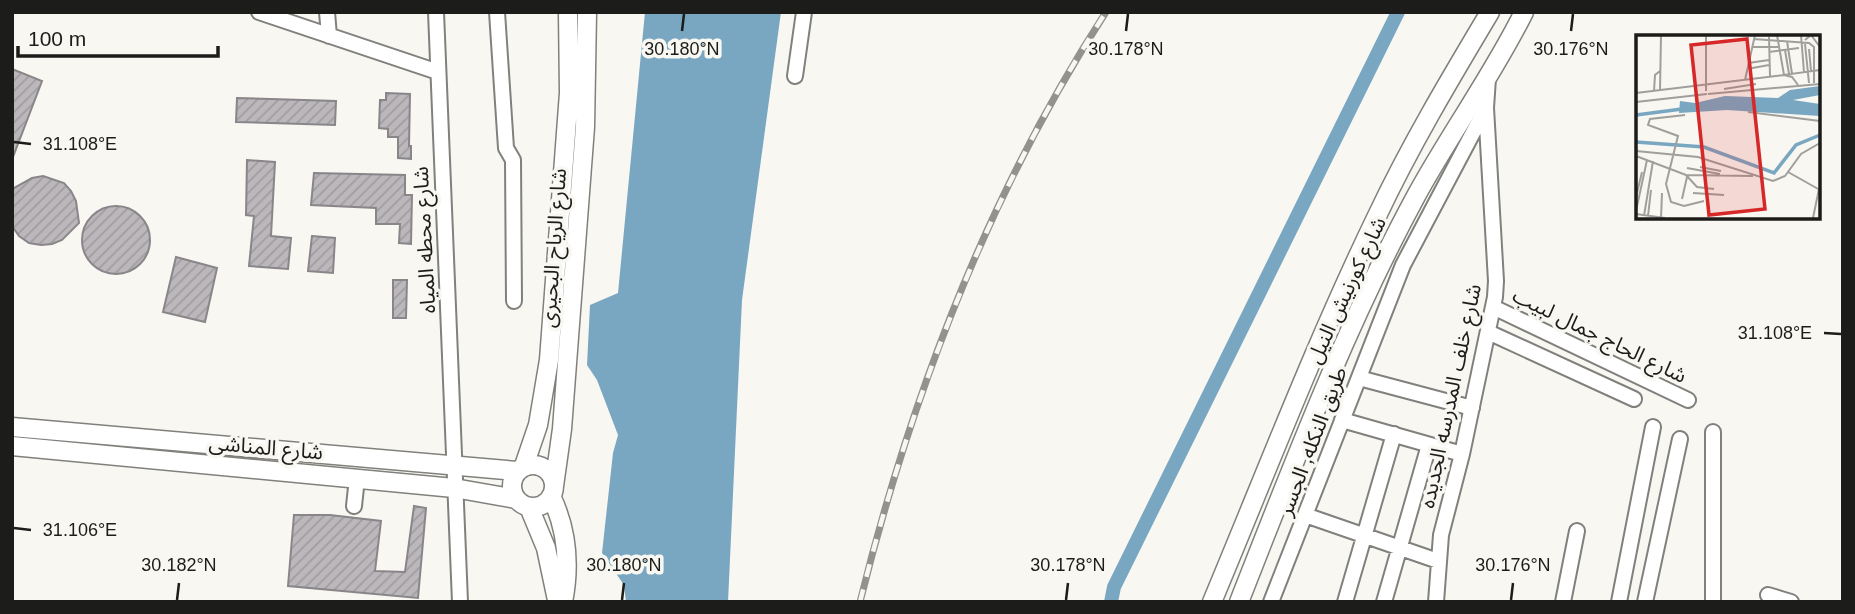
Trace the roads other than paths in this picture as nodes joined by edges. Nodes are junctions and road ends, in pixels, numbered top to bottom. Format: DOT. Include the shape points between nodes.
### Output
graph roads {
  1 [pos="327,12"];
  2 [pos="436,12"];
  3 [pos="497,12"];
  4 [pos="568,12"];
  5 [pos="587,12"];
  6 [pos="804,12"];
  7 [pos="1490,12"];
  8 [pos="1524,12"];
  9 [pos="262,13"];
  10 [pos="329,36"];
  11 [pos="438,72"];
  12 [pos="1488,74"];
  13 [pos="794,76"];
  14 [pos="1486,108"];
  15 [pos="514,301"];
  16 [pos="1493,307"];
  17 [pos="1488,332"];
  18 [pos="1359,378"];
  19 [pos="1634,399"];
  20 [pos="1688,400"];
  21 [pos="1472,408"];
  22 [pos="1342,420"];
  23 [pos="538,425"];
  24 [pos="12,427"];
  25 [pos="1653,427"];
  26 [pos="562,429"];
  27 [pos="1713,432"];
  28 [pos="1394,435"];
  29 [pos="1679,439"];
  30 [pos="1429,444"];
  31 [pos="12,446"];
  32 [pos="1462,454"];
  33 [pos="454,466"];
  34 [pos="520,469"];
  35 [pos="356,478"];
  36 [pos="454,488"];
  37 [pos="553,491"];
  38 [pos="523,503"];
  39 [pos="354,506"];
  40 [pos="1305,516"];
  41 [pos="1577,531"];
  42 [pos="1363,536"];
  43 [pos="1399,547"];
  44 [pos="1438,561"];
  45 [pos="1768,595"];
  46 [pos="460,602"];
  47 [pos="560,602"];
  48 [pos="1212,602"];
  49 [pos="1240,602"];
  50 [pos="1271,602"];
  51 [pos="1345,602"];
  52 [pos="1384,602"];
  53 [pos="1436,602"];
  54 [pos="1563,602"];
  55 [pos="1619,602"];
  56 [pos="1645,602"];
  57 [pos="1713,602"];
  58 [pos="1791,602"];
  1 -- 10 [label="street"];
  2 -- 11 [label="street, شارع محطه المياه"];
  3 -- 15 [label="street" via="506,148 513,160"];
  4 -- 23 [label="main road, شارع الرياح البحيرى" via="567,126 549,360"];
  5 -- 26 [label="main road, شارع الرياح البحيرى" via="585,127"];
  6 -- 13 [label="street"];
  7 -- 48 [label="main road, شارع كورنيش النيل" via="1377,216 1327,324"];
  8 -- 12 [label="main road, شارع كورنيش النيل"];
  9 -- 10 [label="street"];
  10 -- 11 [label="street"];
  11 -- 33 [label="street, شارع محطه المياه"];
  12 -- 14 [label="street, شارع خلف المدرسه الجديده"];
  12 -- 49 [label="main road, شارع كورنيش النيل" via="1416,196 1378,273 1291,471"];
  14 -- 16 [label="street, شارع خلف المدرسه الجديده" via="1496,282"];
  14 -- 18 [label="street, طريق النكله, الجسر" via="1403,265"];
  16 -- 17 [label="street, شارع خلف المدرسه الجديده"];
  16 -- 20 [label="street, شارع الحاج جمال لبيب"];
  17 -- 19 [label="street"];
  17 -- 21 [label="street, شارع خلف المدرسه الجديده"];
  18 -- 21 [label="street"];
  18 -- 22 [label="street, طريق النكله, الجسر"];
  21 -- 32 [label="street, شارع خلف المدرسه الجديده"];
  22 -- 28 [label="street"];
  22 -- 40 [label="street, طريق النكله, الجسر"];
  23 -- 26 [label="main road"];
  23 -- 34 [label="main road, شارع الرياح البحيرى"];
  24 -- 33 [label="main road, شارع المناشى"];
  25 -- 55 [label="street"];
  26 -- 37 [label="main road, شارع الرياح البحيرى"];
  27 -- 57 [label="street"];
  28 -- 30 [label="street"];
  28 -- 42 [label="street"];
  29 -- 56 [label="street"];
  30 -- 32 [label="street"];
  30 -- 43 [label="street"];
  31 -- 35 [label="main road, شارع المناشى"];
  32 -- 44 [label="street, شارع خلف المدرسه الجديده"];
  33 -- 34 [label="main road, شارع المناشى"];
  33 -- 36 [label="street, شارع محطه المياه"];
  34 -- 37 [label="main road" via="533,464 548,470"];
  34 -- 38 [label="main road" via="511,485"];
  35 -- 36 [label="main road, شارع المناشى"];
  35 -- 39 [label="street"];
  36 -- 38 [label="main road, شارع المناشى"];
  36 -- 46 [label="street, شارع محطه المياه"];
  37 -- 38 [label="main road" via="542,505"];
  37 -- 47 [label="main road" via="566,546"];
  38 -- 47 [label="main road" via="546,548"];
  40 -- 42 [label="street"];
  40 -- 50 [label="street, طريق النكله, الجسر"];
  41 -- 54 [label="street"];
  42 -- 43 [label="street"];
  42 -- 51 [label="street"];
  43 -- 44 [label="street"];
  43 -- 52 [label="street"];
  44 -- 53 [label="street, شارع خلف المدرسه الجديده"];
  45 -- 58 [label="street"];
}
